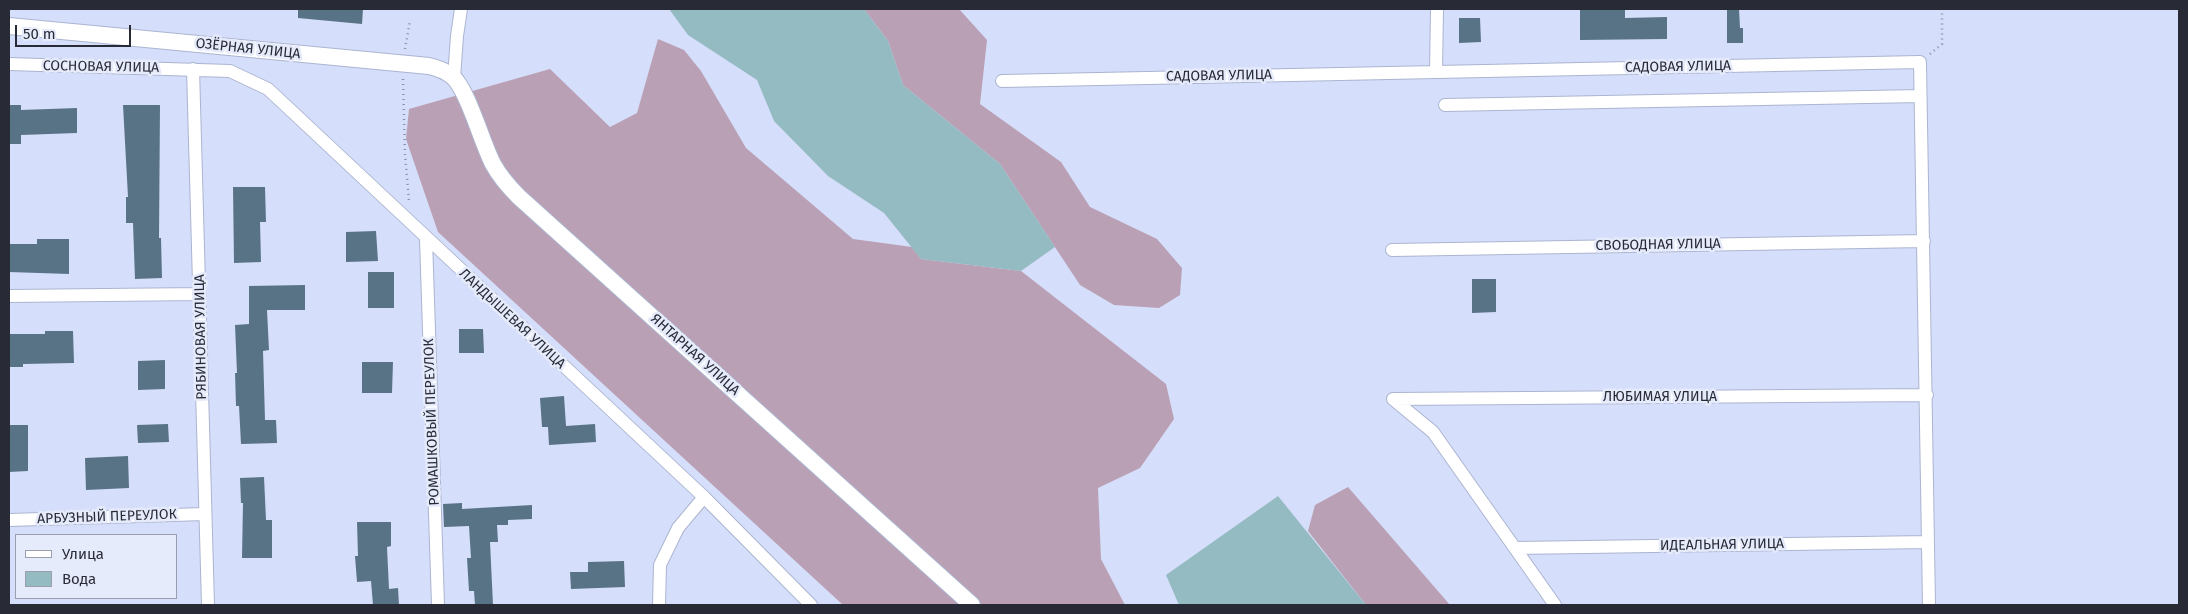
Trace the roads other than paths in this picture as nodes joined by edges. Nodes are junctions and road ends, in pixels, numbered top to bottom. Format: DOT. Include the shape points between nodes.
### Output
graph roads {
  1 [pos="461,9"];
  2 [pos="1437,9"];
  3 [pos="9,26"];
  4 [pos="9,64"];
  5 [pos="193,69"];
  6 [pos="1436,72"];
  7 [pos="454,78"];
  8 [pos="1002,81"];
  9 [pos="1920,96"];
  10 [pos="1445,105"];
  11 [pos="426,239"];
  12 [pos="1924,241"];
  13 [pos="1392,250"];
  14 [pos="200,294"];
  15 [pos="9,296"];
  16 [pos="1927,395"];
  17 [pos="704,497"];
  18 [pos="205,514"];
  19 [pos="9,520"];
  20 [pos="1928,542"];
  21 [pos="1516,548"];
  22 [pos="208,605"];
  23 [pos="438,605"];
  24 [pos="659,605"];
  25 [pos="811,605"];
  26 [pos="972,605"];
  27 [pos="1555,605"];
  28 [pos="1929,605"];
  1 -- 7 [label="street"];
  2 -- 6 [label="street"];
  3 -- 7 [label="street, ОЗЁРНАЯ УЛИЦА" via="403,64 442,70"];
  4 -- 5 [label="street, СОСНОВАЯ УЛИЦА"];
  5 -- 11 [label="street, ЛАНДЫШЕВАЯ УЛИЦА" via="230,71 268,89"];
  5 -- 14 [label="street, РЯБИНОВАЯ УЛИЦА"];
  6 -- 8 [label="street, САДОВАЯ УЛИЦА"];
  6 -- 9 [label="street, САДОВАЯ УЛИЦА" via="1920,62"];
  7 -- 26 [label="street, ЯНТАРНАЯ УЛИЦА" via="493,164 519,197"];
  9 -- 10 [label="street"];
  9 -- 12 [label="street"];
  11 -- 17 [label="street, ЛАНДЫШЕВАЯ УЛИЦА"];
  11 -- 23 [label="street, РОМАШКОВЫЙ ПЕРЕУЛОК"];
  12 -- 13 [label="street, СВОБОДНАЯ УЛИЦА"];
  12 -- 16 [label="street"];
  14 -- 15 [label="street"];
  14 -- 18 [label="street, РЯБИНОВАЯ УЛИЦА"];
  16 -- 20 [label="street"];
  16 -- 21 [label="street, ЛЮБИМАЯ УЛИЦА" via="1393,399 1433,432"];
  17 -- 24 [label="street" via="678,528 660,564"];
  17 -- 25 [label="street, ЛАНДЫШЕВАЯ УЛИЦА"];
  18 -- 19 [label="street, АРБУЗНЫЙ ПЕРЕУЛОК"];
  18 -- 22 [label="street, РЯБИНОВАЯ УЛИЦА"];
  20 -- 21 [label="street, ИДЕАЛЬНАЯ УЛИЦА"];
  20 -- 28 [label="street"];
  21 -- 27 [label="street"];
}
